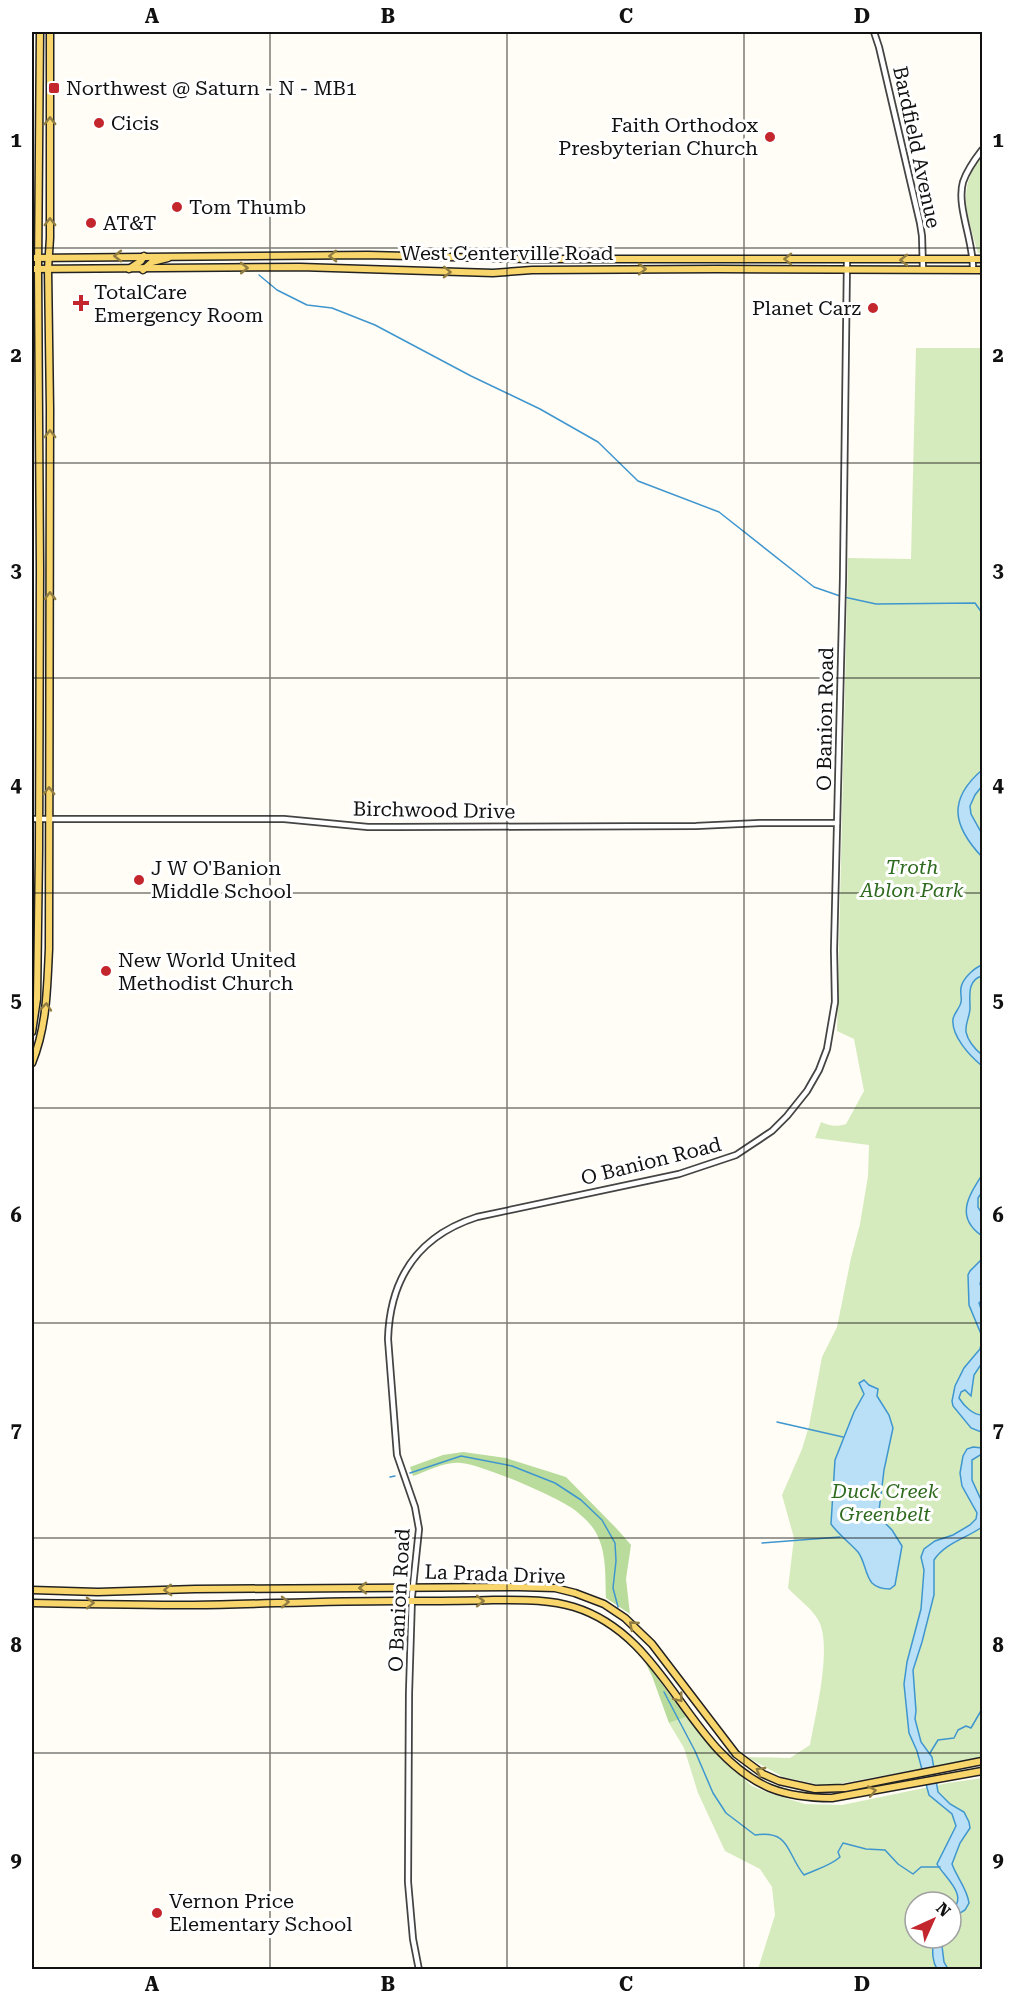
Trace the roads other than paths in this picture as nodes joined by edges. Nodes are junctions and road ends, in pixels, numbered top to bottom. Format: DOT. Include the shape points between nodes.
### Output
graph roads {
  1 [pos="39,32"];
  2 [pos="50,32"];
  3 [pos="874,32"];
  4 [pos="51,67"];
  5 [pos="38,69"];
  6 [pos="40,146"];
  7 [pos="50,147"];
  8 [pos="982,150"];
  9 [pos="144,256"];
  10 [pos="174,256"];
  11 [pos="49,257"];
  12 [pos="299,257"];
  13 [pos="35,258"];
  14 [pos="974,259"];
  15 [pos="982,259"];
  16 [pos="847,260"];
  17 [pos="922,260"];
  18 [pos="300,267"];
  19 [pos="35,269"];
  20 [pos="48,269"];
  21 [pos="847,269"];
  22 [pos="129,270"];
  23 [pos="143,270"];
  24 [pos="922,270"];
  25 [pos="973,270"];
  26 [pos="982,270"];
  27 [pos="39,344"];
  28 [pos="50,344"];
  29 [pos="35,819"];
  30 [pos="49,819"];
  31 [pos="837,823"];
  32 [pos="32,1032"];
  33 [pos="32,1063"];
  34 [pos="412,1588"];
  35 [pos="32,1590"];
  36 [pos="412,1601"];
  37 [pos="32,1603"];
  38 [pos="982,1761"];
  39 [pos="982,1771"];
  40 [pos="419,1970"];
  1 -- 5 [label="main road"];
  2 -- 4 [label="main road"];
  3 -- 17 [label="street, Bardfield Avenue" via="916,206"];
  4 -- 5 [label="main road"];
  7 -- 4 [label="main road, one-way"];
  5 -- 6 [label="main road"];
  6 -- 7 [label="main road"];
  6 -- 13 [label="main road"];
  11 -- 7 [label="main road, one-way"];
  8 -- 14 [label="street" via="962,189"];
  9 -- 10 [label="main road, West Centerville Road"];
  9 -- 11 [label="main road, West Centerville Road, one-way"];
  9 -- 22 [label="main road"];
  10 -- 12 [label="main road, West Centerville Road"];
  10 -- 23 [label="main road" via="152,262"];
  11 -- 13 [label="main road, West Centerville Road"];
  11 -- 20 [label="main road"];
  16 -- 12 [label="main road, West Centerville Road, one-way"];
  12 -- 18 [label="main road"];
  13 -- 19 [label="main road"];
  14 -- 15 [label="main road, West Centerville Road"];
  14 -- 17 [label="main road, West Centerville Road"];
  14 -- 25 [label="street"];
  17 -- 16 [label="main road, West Centerville Road, one-way"];
  16 -- 21 [label="street, O Banion Road"];
  17 -- 24 [label="street, Bardfield Avenue"];
  18 -- 21 [label="main road, West Centerville Road, one-way" via="483,273"];
  23 -- 18 [label="main road, West Centerville Road, one-way"];
  19 -- 20 [label="main road, West Centerville Road"];
  19 -- 27 [label="main road"];
  20 -- 22 [label="main road, West Centerville Road"];
  20 -- 28 [label="main road"];
  21 -- 24 [label="main road, West Centerville Road"];
  21 -- 31 [label="street, O Banion Road"];
  22 -- 23 [label="main road, West Centerville Road"];
  24 -- 25 [label="main road, West Centerville Road"];
  25 -- 26 [label="main road, West Centerville Road"];
  27 -- 28 [label="main road"];
  27 -- 29 [label="main road"];
  30 -- 28 [label="main road, one-way"];
  29 -- 30 [label="street, Birchwood Drive"];
  29 -- 32 [label="main road" via="37,999"];
  30 -- 31 [label="street, Birchwood Drive" via="284,819 368,827"];
  33 -- 30 [label="main road, one-way" via="43,1031 46,1004"];
  31 -- 34 [label="street, O Banion Road" via="835,1002 819,1070 788,1116 736,1155 679,1174 469,1220 426,1244 407,1267 392,1306 388,1339 397,1455 419,1529"];
  34 -- 35 [label="main road, La Prada Drive, one-way"];
  34 -- 36 [label="street, O Banion Road"];
  38 -- 34 [label="main road, La Prada Drive, one-way" via="845,1788 815,1789 780,1781 746,1763 726,1743 652,1644 633,1624 604,1604 555,1588"];
  37 -- 36 [label="main road, La Prada Drive, one-way"];
  36 -- 39 [label="main road, La Prada Drive, one-way" via="550,1601 588,1611 631,1640 716,1746 742,1771 787,1794 814,1798 850,1796"];
  36 -- 40 [label="street, O Banion Road" via="408,1882"];
}
